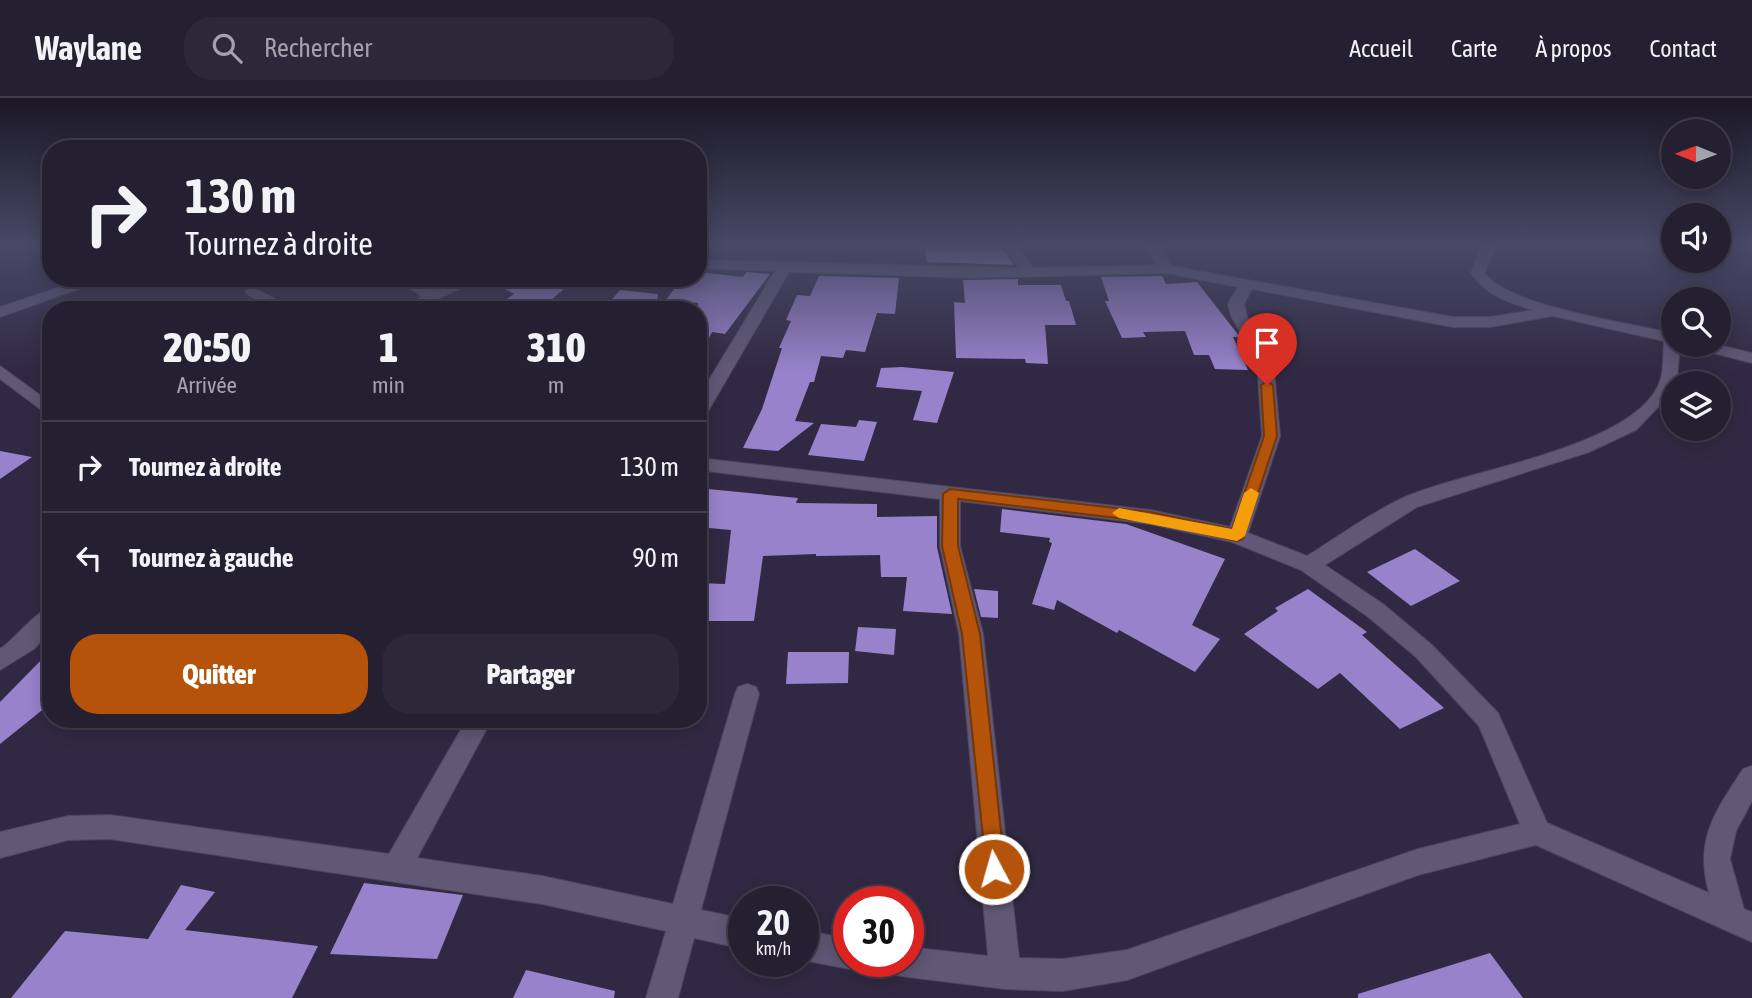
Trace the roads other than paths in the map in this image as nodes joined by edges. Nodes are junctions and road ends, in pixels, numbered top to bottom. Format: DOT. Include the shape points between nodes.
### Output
graph roads {
  1 [pos="75,287"];
  2 [pos="416,287"];
  3 [pos="454,287"];
  4 [pos="775,287"];
  5 [pos="1246,287"];
  6 [pos="1269,287"];
  7 [pos="1490,287"];
  8 [pos="252,291"];
  9 [pos="432,296"];
  10 [pos="269,301"];
  11 [pos="425,301"];
  12 [pos="0,312"];
  13 [pos="1553,312"];
  14 [pos="1661,335"];
  15 [pos="1731,353"];
  16 [pos="1671,357"];
  17 [pos="1752,358"];
  18 [pos="0,371"];
  19 [pos="707,398"];
  20 [pos="42,405"];
  21 [pos="707,465"];
  22 [pos="950,494"];
  23 [pos="1237,536"];
  24 [pos="1309,565"];
  25 [pos="42,625"];
  26 [pos="0,661"];
  27 [pos="747,694"];
  28 [pos="475,728"];
  29 [pos="1752,777"];
  30 [pos="1537,832"];
  31 [pos="0,845"];
  32 [pos="397,867"];
  33 [pos="1743,922"];
  34 [pos="681,923"];
  35 [pos="728,931"];
  36 [pos="924,964"];
  37 [pos="1005,973"];
  38 [pos="662,998"];
  1 -- 12 [label="street"];
  2 -- 9 [label="street"];
  3 -- 9 [label="street"];
  4 -- 19 [label="street"];
  5 -- 23 [label="street" via="1237,304 1239,316 1265,360 1270,436"];
  6 -- 13 [label="street" via="1453,322 1490,322"];
  7 -- 13 [label="street"];
  8 -- 10 [label="street"];
  9 -- 11 [label="street"];
  13 -- 14 [label="street"];
  15 -- 17 [label="street"];
  16 -- 24 [label="street" via="1669,379 1630,426 1582,448 1410,502"];
  18 -- 20 [label="street"];
  21 -- 22 [label="street"];
  22 -- 23 [label="street" via="1104,510"];
  22 -- 37 [label="street" via="950,546 971,634"];
  23 -- 24 [label="street"];
  24 -- 30 [label="street" via="1376,610 1424,650 1489,720"];
  25 -- 26 [label="street"];
  27 -- 34 [label="street"];
  28 -- 32 [label="street"];
  29 -- 33 [label="street" via="1721,827 1715,858 1716,879"];
  30 -- 33 [label="street"];
  30 -- 37 [label="street" via="1418,862 1127,965 1063,975"];
  31 -- 32 [label="street" via="68,828 110,827"];
  32 -- 34 [label="street" via="542,890"];
  34 -- 35 [label="street"];
  34 -- 38 [label="street"];
  36 -- 37 [label="street"];
}
